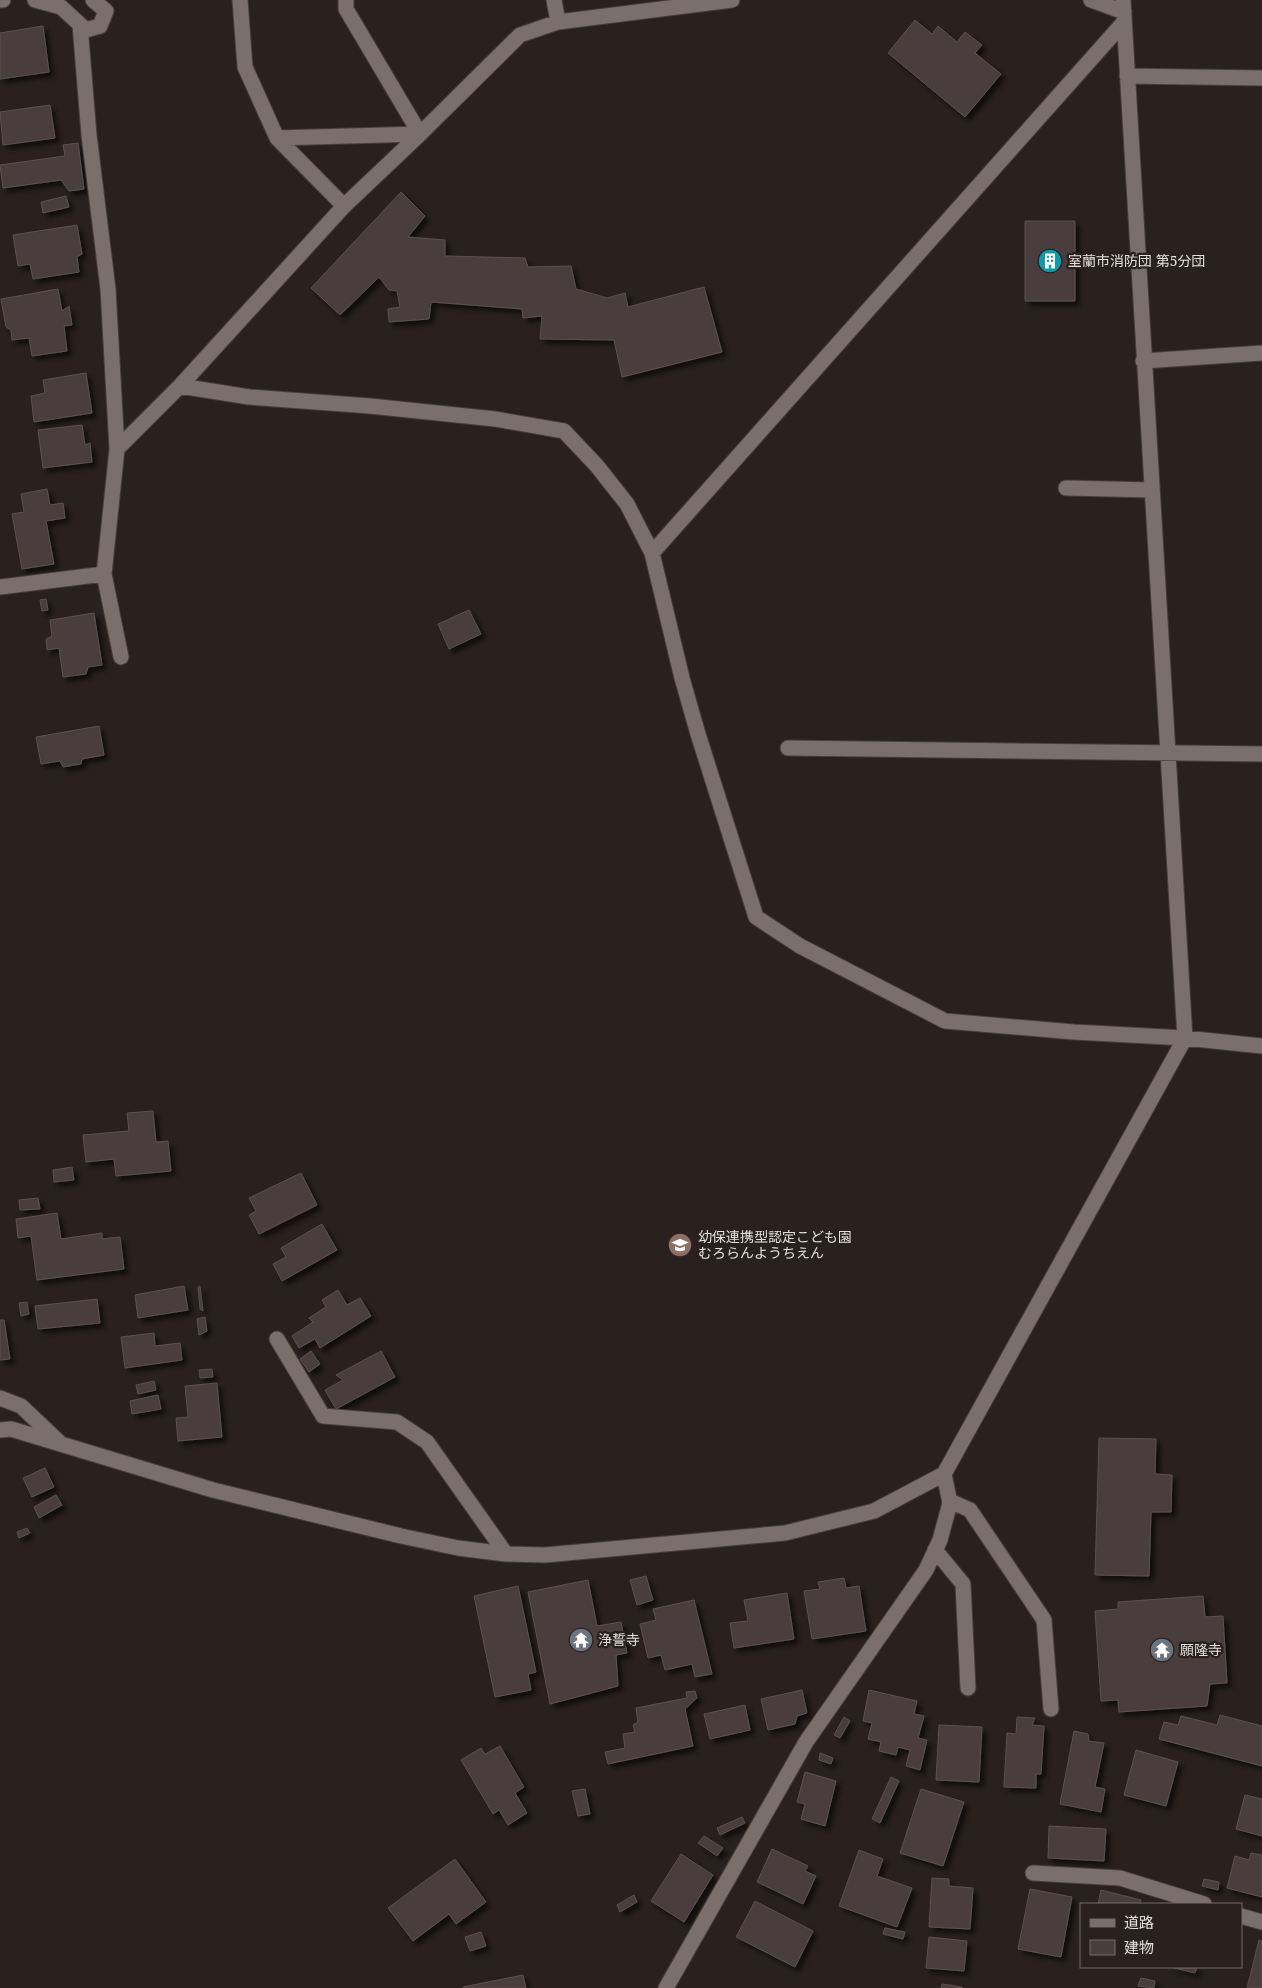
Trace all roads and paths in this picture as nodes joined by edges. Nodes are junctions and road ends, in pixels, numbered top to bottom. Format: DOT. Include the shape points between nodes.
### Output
graph roads {
  1 [pos="35,0"];
  2 [pos="93,0"];
  3 [pos="240,0"];
  4 [pos="346,0"];
  5 [pos="554,0"];
  6 [pos="732,0"];
  7 [pos="1091,0"];
  8 [pos="1124,11"];
  9 [pos="558,22"];
  10 [pos="80,24"];
  11 [pos="1127,76"];
  12 [pos="1262,78"];
  13 [pos="420,134"];
  14 [pos="276,138"];
  15 [pos="344,206"];
  16 [pos="1262,354"];
  17 [pos="1143,361"];
  18 [pos="180,386"];
  19 [pos="118,449"];
  20 [pos="1066,488"];
  21 [pos="1151,490"];
  22 [pos="652,554"];
  23 [pos="104,574"];
  24 [pos="0,588"];
  25 [pos="121,657"];
  26 [pos="788,748"];
  27 [pos="1167,752"];
  28 [pos="1262,754"];
  29 [pos="1185,1038"];
  30 [pos="1262,1046"];
  31 [pos="277,1339"];
  32 [pos="0,1398"];
  33 [pos="0,1430"];
  34 [pos="63,1445"];
  35 [pos="944,1474"];
  36 [pos="950,1501"];
  37 [pos="935,1550"];
  38 [pos="506,1554"];
  39 [pos="968,1688"];
  40 [pos="1051,1709"];
  41 [pos="1033,1873"];
  42 [pos="1201,1903"];
  43 [pos="1242,1916"];
  44 [pos="1262,1922"];
  45 [pos="666,1988"];
  1 -- 10 [label="street" via="61,7"];
  2 -- 10 [label="street" via="106,11 100,26 86,30"];
  3 -- 14 [label="street" via="245,67"];
  4 -- 13 [label="street" via="346,10"];
  5 -- 9 [label="street"];
  6 -- 9 [label="street"];
  7 -- 8 [label="street"];
  8 -- 11 [label="street"];
  8 -- 22 [label="street"];
  9 -- 13 [label="street" via="520,35"];
  10 -- 19 [label="street" via="89,135 108,288"];
  11 -- 12 [label="street"];
  11 -- 17 [label="street"];
  13 -- 14 [label="street"];
  13 -- 15 [label="street"];
  14 -- 15 [label="street"];
  15 -- 18 [label="street"];
  16 -- 17 [label="street"];
  17 -- 21 [label="street"];
  18 -- 19 [label="street"];
  18 -- 22 [label="street" via="248,397 495,419 564,431 627,504"];
  19 -- 23 [label="street"];
  20 -- 21 [label="street"];
  21 -- 27 [label="street"];
  22 -- 29 [label="street" via="698,734 756,917 800,946 945,1021"];
  23 -- 24 [label="street"];
  23 -- 25 [label="street"];
  26 -- 27 [label="street"];
  27 -- 28 [label="street"];
  27 -- 29 [label="street"];
  29 -- 30 [label="street"];
  29 -- 35 [label="street"];
  31 -- 38 [label="street" via="323,1416 397,1422 427,1442"];
  32 -- 34 [label="street" via="20,1406"];
  33 -- 34 [label="street" via="11,1429"];
  34 -- 38 [label="street" via="222,1493 401,1536"];
  35 -- 36 [label="street"];
  35 -- 38 [label="street" via="874,1511 785,1532 545,1555"];
  36 -- 37 [label="street"];
  36 -- 40 [label="street" via="970,1510 1044,1620"];
  37 -- 39 [label="street" via="963,1584"];
  37 -- 45 [label="street" via="900,1609 806,1742"];
  41 -- 42 [label="street" via="1120,1878"];
  43 -- 44 [label="street"];
}
